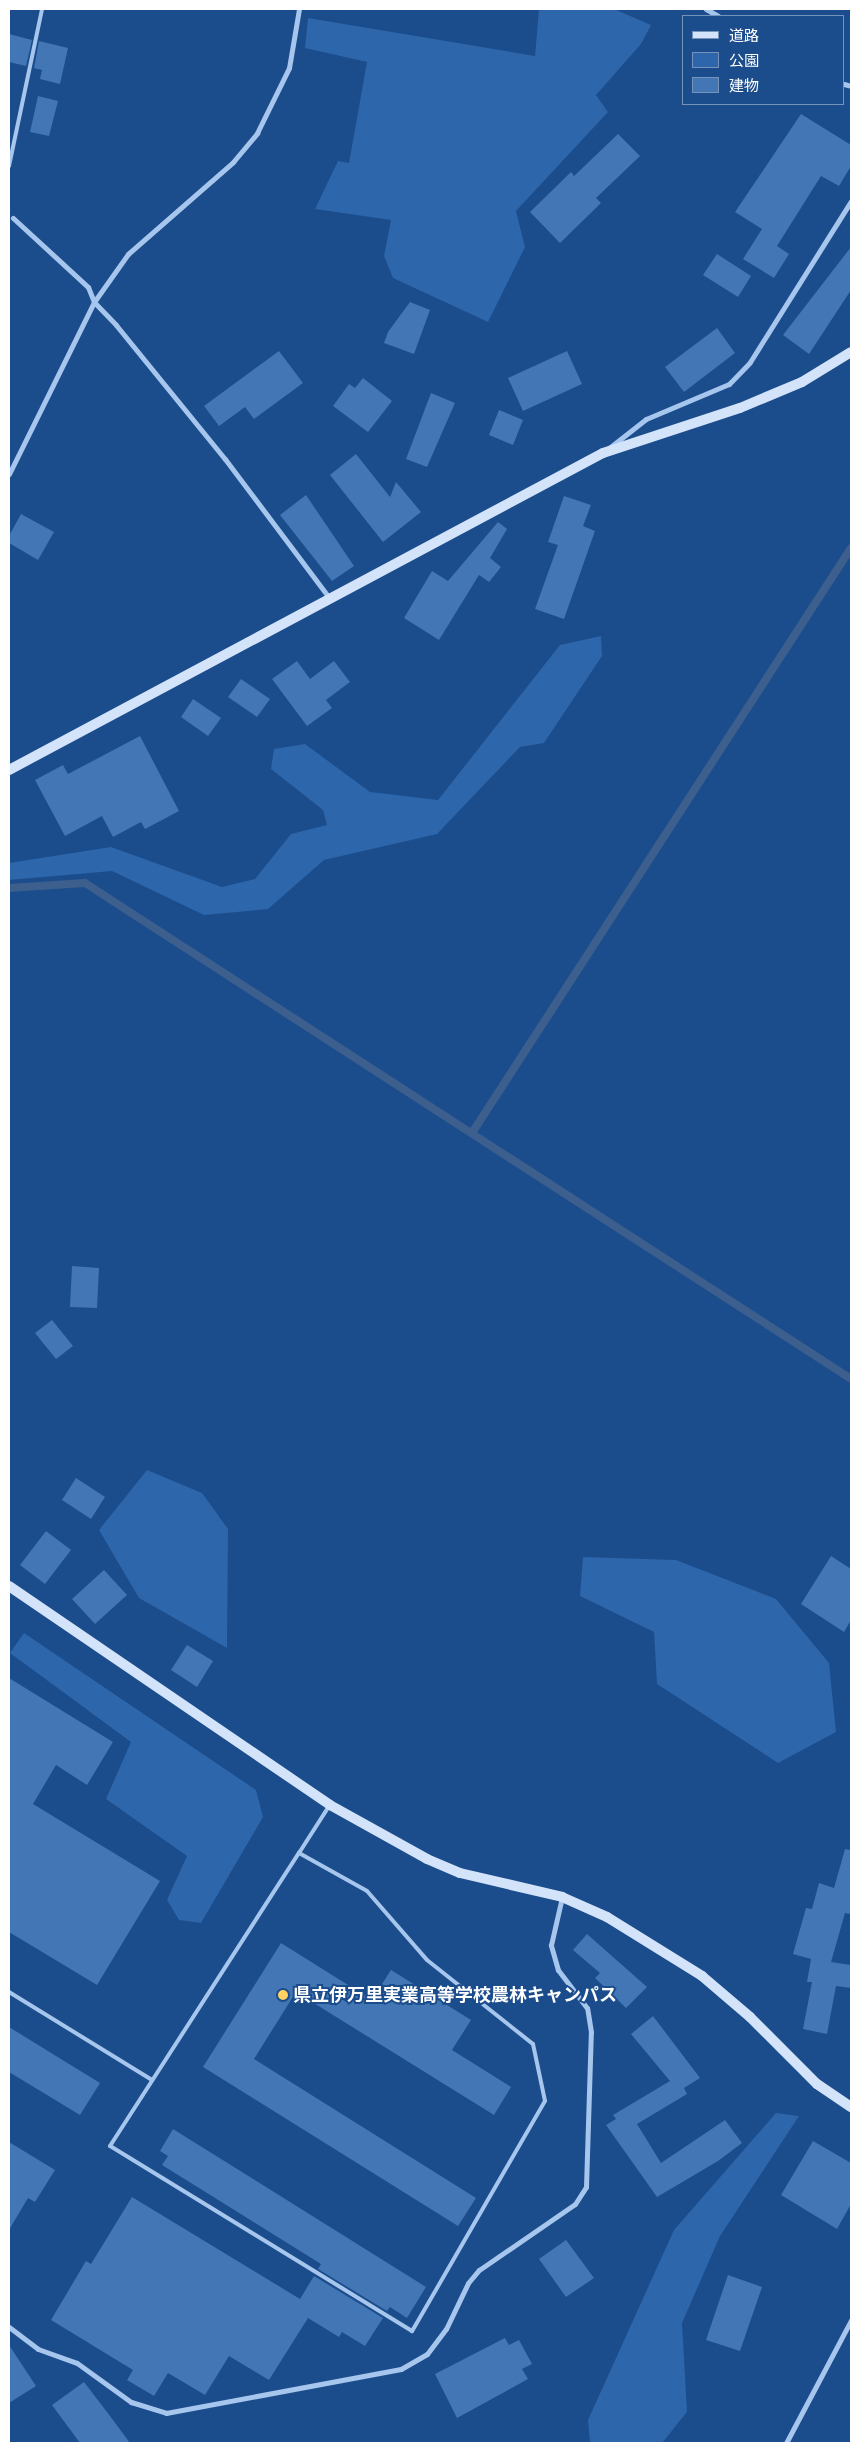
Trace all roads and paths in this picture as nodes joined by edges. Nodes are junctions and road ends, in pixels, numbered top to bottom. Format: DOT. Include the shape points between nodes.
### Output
graph roads {
  1 [pos="42,9"];
  2 [pos="299,9"];
  3 [pos="9,166"];
  4 [pos="851,201"];
  5 [pos="11,217"];
  6 [pos="94,302"];
  7 [pos="851,352"];
  8 [pos="603,453"];
  9 [pos="9,474"];
  10 [pos="330,600"];
  11 [pos="9,770"];
  12 [pos="9,1586"];
  13 [pos="330,1805"];
  14 [pos="299,1853"];
  15 [pos="562,1896"];
  16 [pos="9,1992"];
  17 [pos="152,2080"];
  18 [pos="851,2107"];
  19 [pos="851,2320"];
  20 [pos="9,2327"];
  21 [pos="786,2443"];
  1 -- 3 [label="lane"];
  2 -- 6 [label="street" via="289,68 257,133 233,162 128,254"];
  4 -- 8 [label="street" via="745,368 728,384 646,419"];
  5 -- 6 [label="street" via="88,287"];
  6 -- 9 [label="street"];
  6 -- 10 [label="street" via="225,458"];
  7 -- 8 [label="street" via="802,382 740,408"];
  8 -- 10 [label="street"];
  10 -- 11 [label="street"];
  12 -- 13 [label="street"];
  13 -- 14 [label="lane"];
  13 -- 15 [label="street" via="427,1859 460,1873"];
  14 -- 17 [label="lane"];
  14 -- 17 [label="lane" via="367,1890 427,1960 533,2044 545,2101 412,2331 110,2146"];
  15 -- 18 [label="street" via="607,1917 702,1976 750,2017 817,2084"];
  15 -- 20 [label="street" via="551,1945 558,1970 586,2008 591,2032 586,2188 575,2204 479,2270 468,2283 446,2329 427,2354 401,2368 166,2413 131,2402 77,2363 38,2349"];
  16 -- 17 [label="lane"];
  19 -- 21 [label="street"];
}
